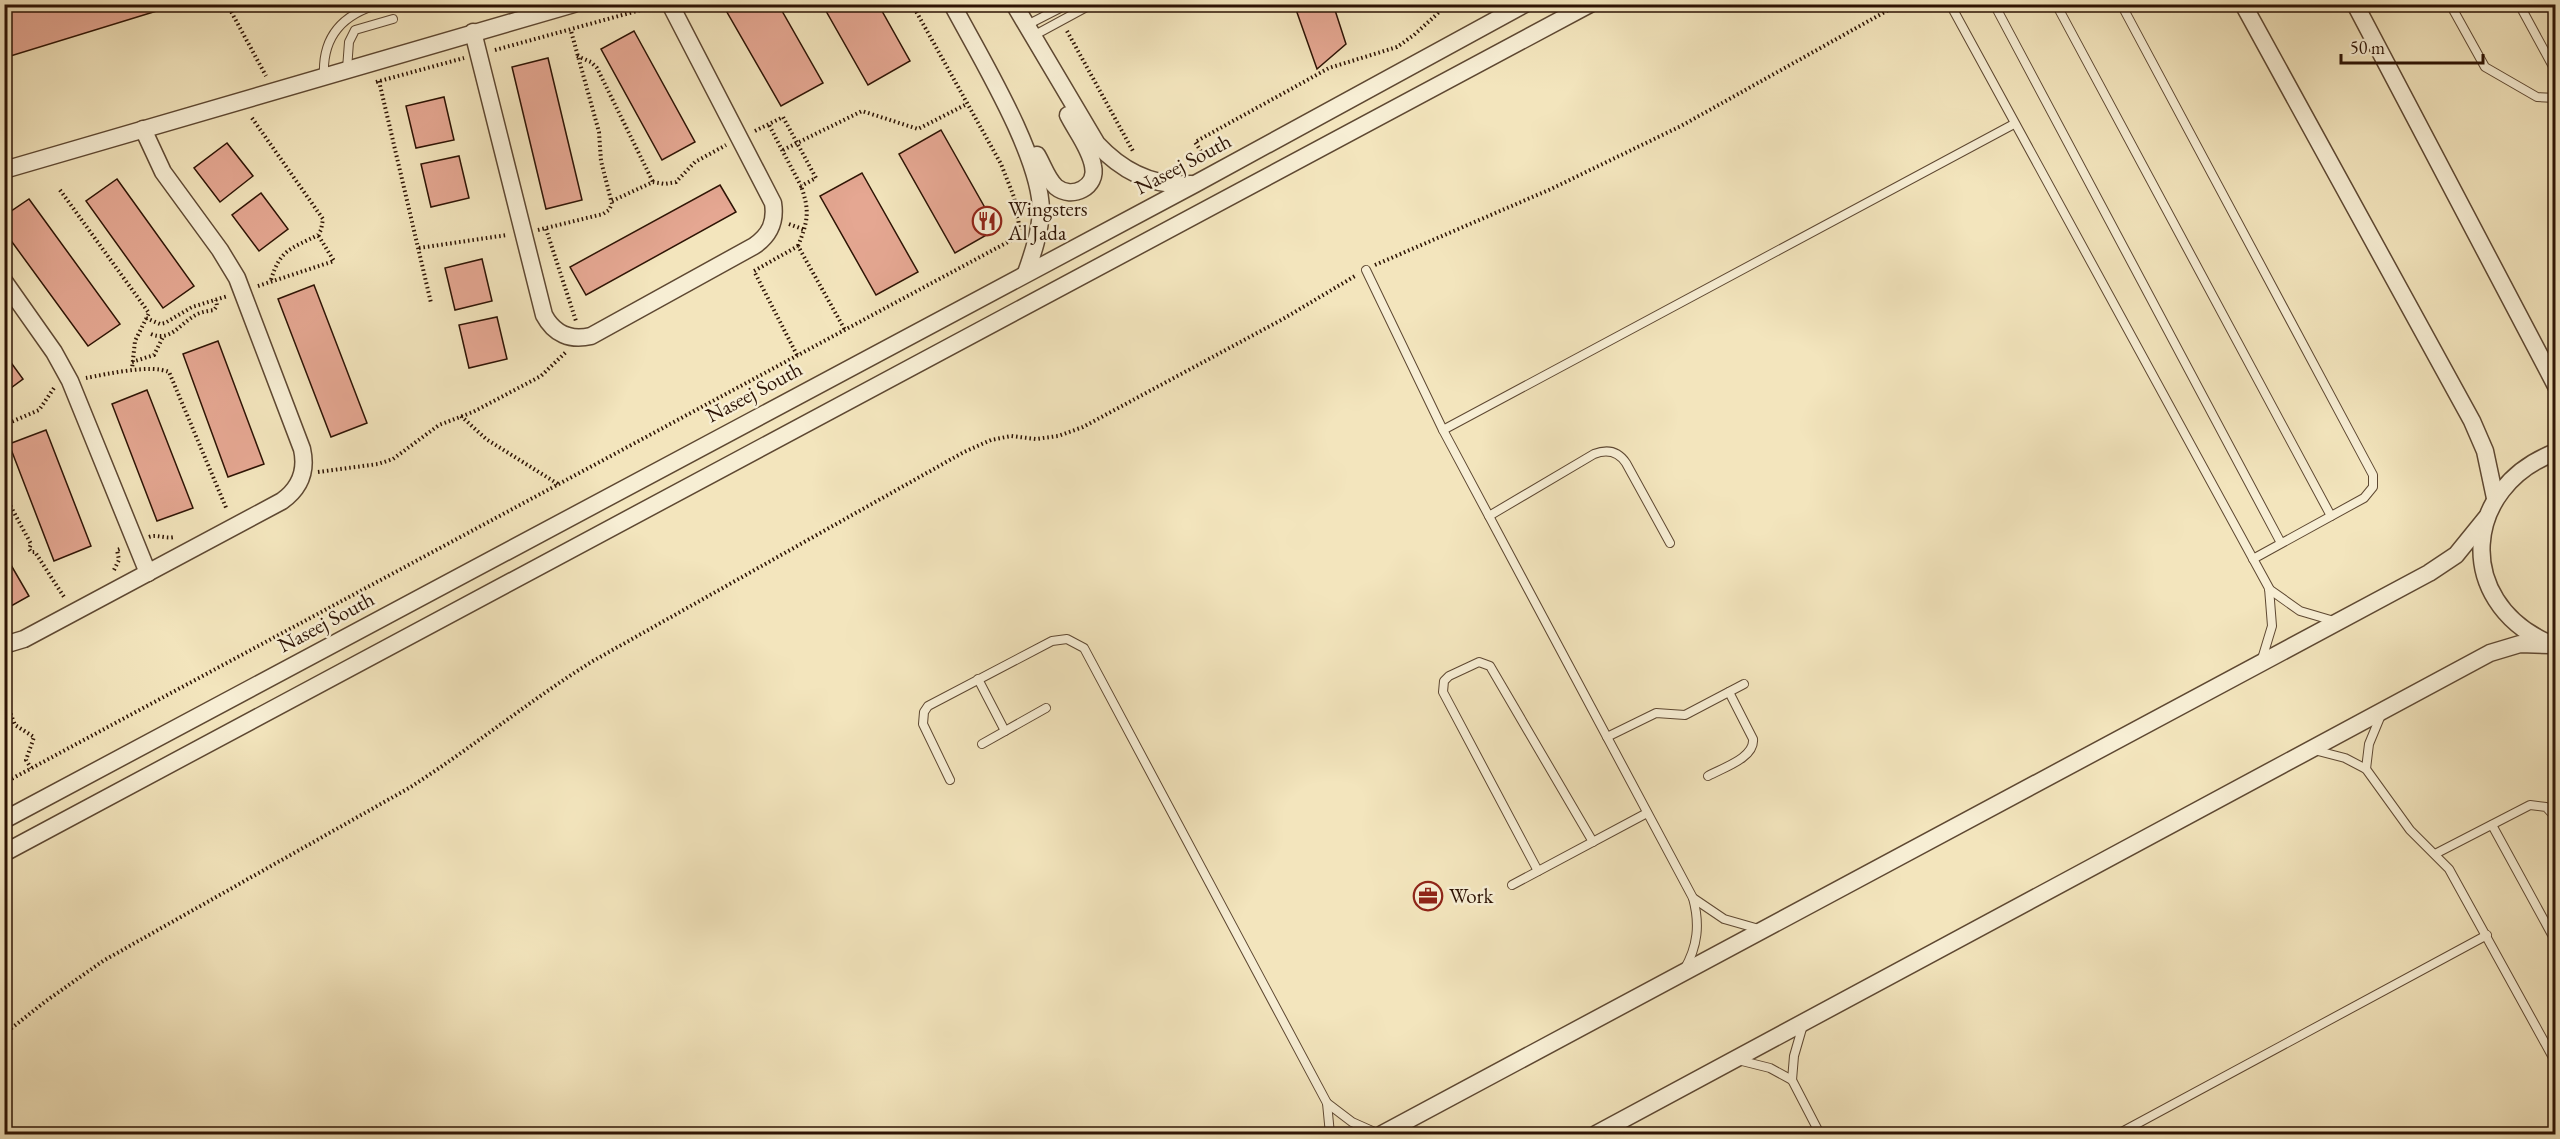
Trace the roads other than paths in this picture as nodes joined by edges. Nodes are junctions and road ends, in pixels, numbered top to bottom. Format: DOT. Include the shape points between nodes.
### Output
graph roads {
  1 [pos="380,4"];
  2 [pos="574,4"];
  3 [pos="670,4"];
  4 [pos="952,4"];
  5 [pos="1014,4"];
  6 [pos="1068,4"];
  7 [pos="1092,4"];
  8 [pos="1525,4"];
  9 [pos="1590,4"];
  10 [pos="1950,4"];
  11 [pos="1994,4"];
  12 [pos="2056,4"];
  13 [pos="2121,4"];
  14 [pos="2243,4"];
  15 [pos="2355,4"];
  16 [pos="2450,4"];
  17 [pos="2518,4"];
  18 [pos="393,19"];
  19 [pos="1030,31"];
  20 [pos="473,32"];
  21 [pos="347,69"];
  22 [pos="2556,72"];
  23 [pos="324,76"];
  24 [pos="1060,82"];
  25 [pos="2556,98"];
  26 [pos="2014,124"];
  27 [pos="143,129"];
  28 [pos="1017,131"];
  29 [pos="4,170"];
  30 [pos="1195,184"];
  31 [pos="1365,270"];
  32 [pos="1026,273"];
  33 [pos="4,281"];
  34 [pos="2556,386"];
  35 [pos="1443,430"];
  36 [pos="2556,452"];
  37 [pos="2495,498"];
  38 [pos="1489,516"];
  39 [pos="2331,516"];
  40 [pos="2486,518"];
  41 [pos="1670,543"];
  42 [pos="2281,543"];
  43 [pos="2253,559"];
  44 [pos="148,573"];
  45 [pos="2269,588"];
  46 [pos="2337,622"];
  47 [pos="4,645"];
  48 [pos="2553,645"];
  49 [pos="2260,662"];
  50 [pos="978,679"];
  51 [pos="1744,684"];
  52 [pos="1729,692"];
  53 [pos="1046,708"];
  54 [pos="2384,710"];
  55 [pos="1005,731"];
  56 [pos="1607,737"];
  57 [pos="982,744"];
  58 [pos="2310,749"];
  59 [pos="2366,769"];
  60 [pos="1708,776"];
  61 [pos="950,780"];
  62 [pos="1647,813"];
  63 [pos="2556,818"];
  64 [pos="4,820"];
  65 [pos="2492,825"];
  66 [pos="1593,842"];
  67 [pos="4,853"];
  68 [pos="2435,854"];
  69 [pos="1538,871"];
  70 [pos="1512,885"];
  71 [pos="1693,898"];
  72 [pos="1761,930"];
  73 [pos="2487,935"];
  74 [pos="2556,942"];
  75 [pos="1683,972"];
  76 [pos="1804,1022"];
  77 [pos="1735,1059"];
  78 [pos="2556,1063"];
  79 [pos="1792,1080"];
  80 [pos="1327,1103"];
  81 [pos="1330,1134"];
  82 [pos="1381,1134"];
  83 [pos="1596,1134"];
  84 [pos="1820,1134"];
  85 [pos="2118,1134"];
  1 -- 23 [label="lane" via="356,12 343,22 327,50"];
  2 -- 20 [label="street"];
  3 -- 20 [label="street" via="773,202 774,218 767,236 754,246 591,336 574,338 553,329 544,315"];
  4 -- 28 [label="street"];
  5 -- 19 [label="street"];
  6 -- 19 [label="lane"];
  7 -- 19 [label="lane" via="1062,21"];
  8 -- 30 [label="street, Naseej South"];
  9 -- 67 [label="street"];
  10 -- 26 [label="lane"];
  11 -- 42 [label="lane"];
  12 -- 39 [label="lane"];
  13 -- 39 [label="lane" via="2373,474 2373,487 2367,495"];
  14 -- 37 [label="street" via="2472,421 2485,451"];
  15 -- 34 [label="street"];
  16 -- 25 [label="lane" via="2485,67 2537,97"];
  17 -- 22 [label="lane"];
  18 -- 21 [label="lane" via="364,26 352,34"];
  19 -- 24 [label="street"];
  20 -- 21 [label="street"];
  21 -- 23 [label="street"];
  23 -- 27 [label="street"];
  24 -- 28 [label="street" via="1065,108 1093,165 1089,184 1078,192 1058,188"];
  24 -- 30 [label="street" via="1097,144 1116,163 1153,182"];
  26 -- 35 [label="lane"];
  26 -- 43 [label="lane"];
  27 -- 29 [label="street"];
  27 -- 44 [label="street" via="163,172 220,250 243,290 302,449 303,473 295,489 282,501"];
  28 -- 32 [label="street" via="1034,170 1040,196 1038,236"];
  30 -- 32 [label="street, Naseej South"];
  31 -- 35 [label="lane"];
  32 -- 64 [label="street, Naseej South"];
  33 -- 44 [label="street" via="70,381"];
  35 -- 38 [label="lane"];
  36 -- 37 [label="street" via="2520,469"];
  37 -- 40 [label="street"];
  38 -- 41 [label="lane" via="1594,454 1608,451 1622,457"];
  38 -- 56 [label="lane"];
  39 -- 42 [label="lane"];
  40 -- 46 [label="street" via="2443,565"];
  40 -- 48 [label="street" via="2482,562 2498,604 2530,635"];
  42 -- 43 [label="lane"];
  43 -- 45 [label="lane"];
  44 -- 47 [label="street" via="24,639"];
  45 -- 46 [label="lane" via="2300,611"];
  45 -- 49 [label="lane" via="2272,626"];
  46 -- 49 [label="street"];
  48 -- 54 [label="street" via="2520,644 2497,650"];
  49 -- 72 [label="street"];
  50 -- 55 [label="lane"];
  50 -- 61 [label="lane" via="934,702 924,712 923,724"];
  50 -- 80 [label="lane" via="1052,641 1067,639 1084,648"];
  51 -- 52 [label="lane"];
  52 -- 56 [label="lane" via="1685,714 1656,713"];
  52 -- 60 [label="lane" via="1754,739 1754,747"];
  53 -- 55 [label="lane"];
  54 -- 58 [label="street"];
  54 -- 59 [label="lane" via="2369,744"];
  55 -- 57 [label="lane"];
  56 -- 62 [label="lane"];
  58 -- 59 [label="lane" via="2345,758"];
  58 -- 76 [label="street"];
  59 -- 68 [label="lane" via="2410,830"];
  62 -- 66 [label="lane"];
  62 -- 71 [label="lane"];
  63 -- 65 [label="lane" via="2546,807 2535,805"];
  65 -- 68 [label="lane"];
  65 -- 74 [label="lane"];
  66 -- 69 [label="lane"];
  66 -- 69 [label="lane" via="1490,666 1479,662 1449,676 1442,685 1443,692"];
  68 -- 73 [label="lane" via="2455,877"];
  69 -- 70 [label="lane"];
  71 -- 72 [label="lane" via="1724,919"];
  71 -- 75 [label="lane" via="1697,936"];
  72 -- 75 [label="street"];
  73 -- 78 [label="lane"];
  73 -- 85 [label="lane"];
  75 -- 82 [label="street"];
  76 -- 77 [label="street"];
  76 -- 79 [label="lane" via="1796,1044"];
  77 -- 79 [label="lane" via="1770,1068"];
  77 -- 83 [label="street"];
  79 -- 84 [label="lane"];
  80 -- 81 [label="lane"];
  80 -- 82 [label="lane" via="1352,1122"];
}
